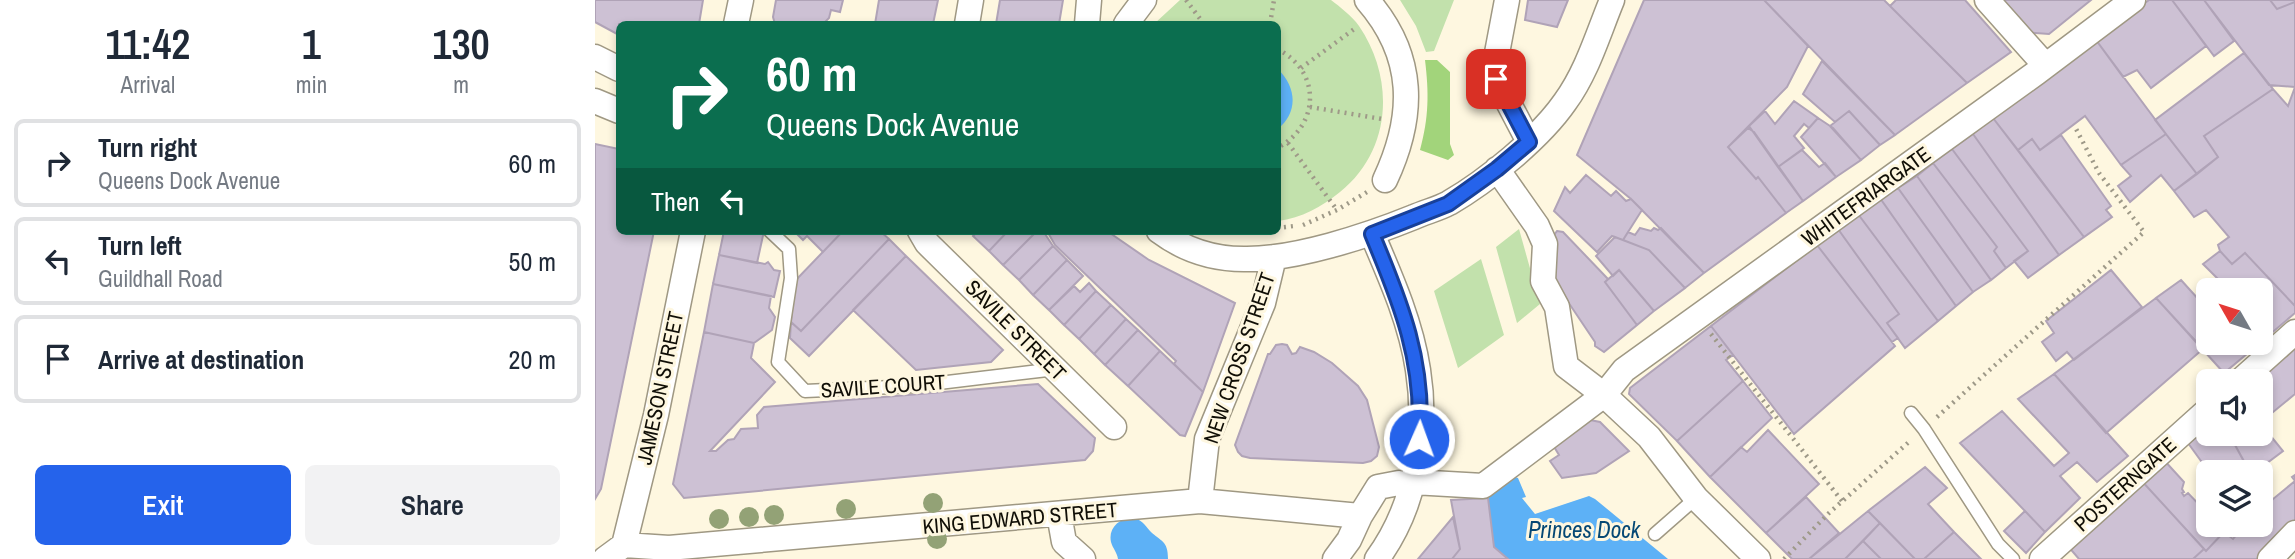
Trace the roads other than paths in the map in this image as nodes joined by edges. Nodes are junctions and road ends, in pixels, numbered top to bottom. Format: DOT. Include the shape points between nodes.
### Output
graph roads {
  1 [pos="741,0"];
  2 [pos="971,0"];
  3 [pos="1089,0"];
  4 [pos="1145,0"];
  5 [pos="1507,0"];
  6 [pos="1612,0"];
  7 [pos="1987,0"];
  8 [pos="2133,0"];
  9 [pos="1373,6"];
  10 [pos="737,21"];
  11 [pos="968,21"];
  12 [pos="1087,21"];
  13 [pos="1128,21"];
  14 [pos="595,57"];
  15 [pos="2045,65"];
  16 [pos="616,68"];
  17 [pos="595,101"];
  18 [pos="616,110"];
  19 [pos="1529,142"];
  20 [pos="1497,169"];
  21 [pos="1385,180"];
  22 [pos="1372,234"];
  23 [pos="692,235"];
  24 [pos="774,235"];
  25 [pos="922,235"];
  26 [pos="1166,235"];
  27 [pos="1274,257"];
  28 [pos="2295,332"];
  29 [pos="1056,369"];
  30 [pos="2254,369"];
  31 [pos="1604,396"];
  32 [pos="1911,414"];
  33 [pos="2196,421"];
  34 [pos="1114,427"];
  35 [pos="1406,483"];
  36 [pos="1696,498"];
  37 [pos="1200,501"];
  38 [pos="1059,514"];
  39 [pos="1360,516"];
  40 [pos="2295,533"];
  41 [pos="1655,534"];
  42 [pos="615,552"];
  43 [pos="2047,558"];
  44 [pos="1083,559"];
  45 [pos="1335,559"];
  46 [pos="1377,559"];
  47 [pos="1758,559"];
  48 [pos="2013,559"];
  49 [pos="2270,559"];
  1 -- 10 [label="street"];
  2 -- 11 [label="street"];
  3 -- 12 [label="street"];
  4 -- 13 [label="street"];
  5 -- 19 [label="street" via="1496,79"];
  6 -- 19 [label="street" via="1565,103"];
  7 -- 15 [label="street"];
  8 -- 15 [label="street, WHITEFRIARGATE"];
  9 -- 21 [label="street" via="1393,38 1406,94 1398,152"];
  14 -- 16 [label="street"];
  15 -- 31 [label="street, WHITEFRIARGATE" via="1624,370"];
  17 -- 18 [label="street"];
  19 -- 20 [label="street"];
  20 -- 22 [label="street" via="1448,204"];
  20 -- 31 [label="street" via="1545,244 1543,281 1557,307 1566,366"];
  22 -- 27 [label="street"];
  22 -- 35 [label="street" via="1402,308 1419,371 1417,463"];
  23 -- 42 [label="street, JAMESON STREET" via="656,415"];
  24 -- 29 [label="lane, SAVILE COURT" via="789,249 791,278 778,362 805,391 915,386"];
  25 -- 29 [label="street, SAVILE STREET"];
  26 -- 27 [label="street" via="1216,257"];
  27 -- 37 [label="street, NEW CROSS STREET" via="1263,303 1207,439"];
  28 -- 30 [label="street"];
  29 -- 34 [label="street, SAVILE STREET"];
  31 -- 35 [label="street, WHITEFRIARGATE" via="1483,486"];
  31 -- 36 [label="street" via="1649,437"];
  32 -- 48 [label="lane" via="1998,544"];
  33 -- 43 [label="street, POSTERNGATE"];
  35 -- 39 [label="street" via="1378,487"];
  35 -- 46 [label="street" via="1399,523"];
  36 -- 41 [label="lane"];
  36 -- 47 [label="street"];
  37 -- 38 [label="street, KING EDWARD STREET"];
  37 -- 39 [label="street, KING EDWARD STREET"];
  38 -- 42 [label="street, KING EDWARD STREET"];
  38 -- 44 [label="street" via="1063,542"];
  39 -- 45 [label="street"];
  40 -- 49 [label="street"];
}
